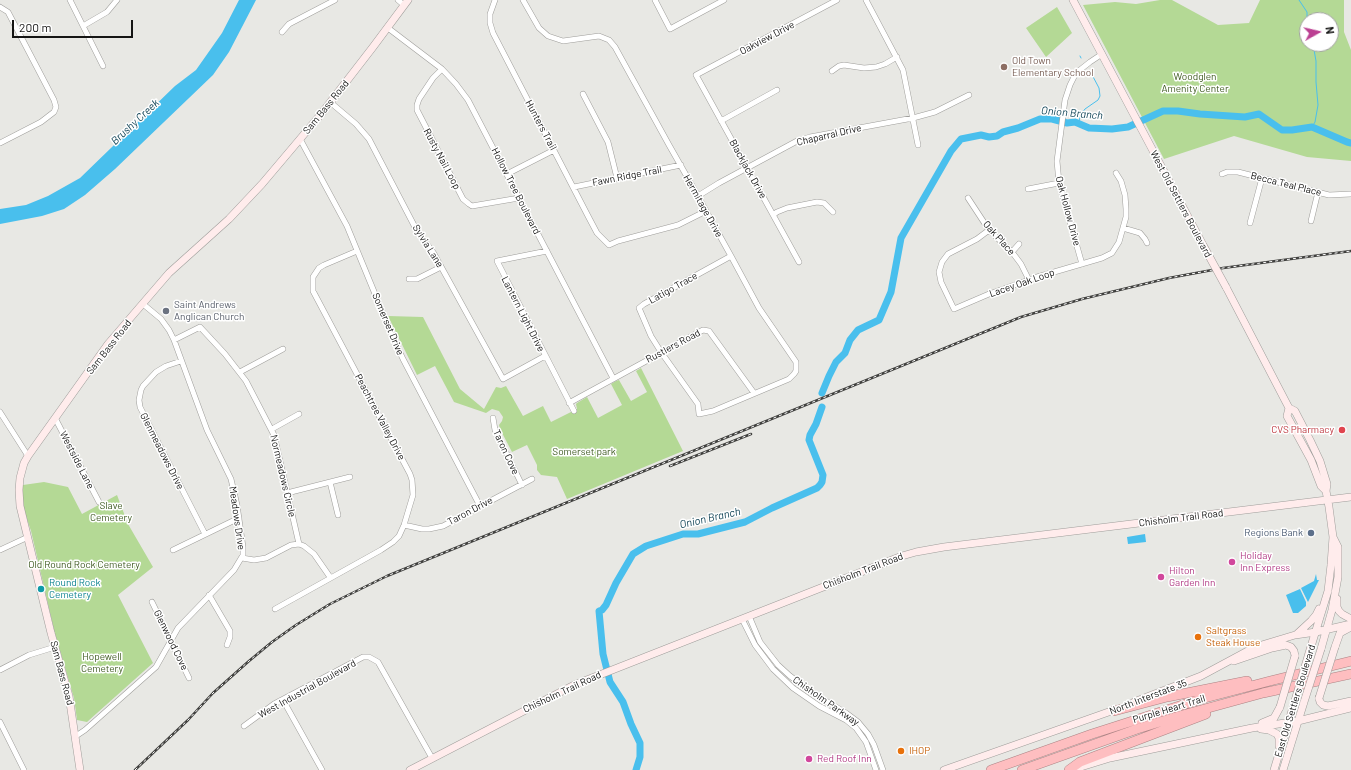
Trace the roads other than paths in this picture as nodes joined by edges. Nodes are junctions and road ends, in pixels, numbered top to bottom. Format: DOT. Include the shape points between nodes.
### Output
graph roads {
  1 [pos="70,0"];
  2 [pos="117,0"];
  3 [pos="335,0"];
  4 [pos="398,0"];
  5 [pos="494,0"];
  6 [pos="523,0"];
  7 [pos="655,0"];
  8 [pos="724,0"];
  9 [pos="837,0"];
  10 [pos="866,0"];
  11 [pos="1073,0"];
  12 [pos="406,2"];
  13 [pos="0,7"];
  14 [pos="84,26"];
  15 [pos="388,28"];
  16 [pos="282,32"];
  17 [pos="1102,54"];
  18 [pos="897,57"];
  19 [pos="103,66"];
  20 [pos="442,69"];
  21 [pos="832,71"];
  22 [pos="696,75"];
  23 [pos="777,90"];
  24 [pos="583,94"];
  25 [pos="969,95"];
  26 [pos="330,102"];
  27 [pos="913,118"];
  28 [pos="721,121"];
  29 [pos="300,139"];
  30 [pos="0,143"];
  31 [pos="918,144"];
  32 [pos="554,150"];
  33 [pos="681,165"];
  34 [pos="747,168"];
  35 [pos="1116,173"];
  36 [pos="507,174"];
  37 [pos="1222,174"];
  38 [pos="617,178"];
  39 [pos="1262,178"];
  40 [pos="1059,183"];
  41 [pos="574,186"];
  42 [pos="1028,189"];
  43 [pos="1318,192"];
  44 [pos="1351,194"];
  45 [pos="698,196"];
  46 [pos="519,198"];
  47 [pos="968,198"];
  48 [pos="706,211"];
  49 [pos="833,212"];
  50 [pos="773,216"];
  51 [pos="1311,221"];
  52 [pos="1250,223"];
  53 [pos="1123,228"];
  54 [pos="989,230"];
  55 [pos="1147,243"];
  56 [pos="1019,244"];
  57 [pos="358,251"];
  58 [pos="547,251"];
  59 [pos="1012,252"];
  60 [pos="731,256"];
  61 [pos="799,262"];
  62 [pos="1082,264"];
  63 [pos="441,267"];
  64 [pos="409,279"];
  65 [pos="1029,280"];
  66 [pos="143,304"];
  67 [pos="174,340"];
  68 [pos="283,349"];
  69 [pos="661,352"];
  70 [pos="545,356"];
  71 [pos="181,361"];
  72 [pos="240,372"];
  73 [pos="613,378"];
  74 [pos="754,393"];
  75 [pos="569,403"];
  76 [pos="574,411"];
  77 [pos="0,412"];
  78 [pos="299,414"];
  79 [pos="699,414"];
  80 [pos="56,418"];
  81 [pos="493,418"];
  82 [pos="272,429"];
  83 [pos="28,456"];
  84 [pos="350,477"];
  85 [pos="532,479"];
  86 [pos="330,482"];
  87 [pos="522,485"];
  88 [pos="287,492"];
  89 [pos="1351,497"];
  90 [pos="1328,500"];
  91 [pos="99,502"];
  92 [pos="480,506"];
  93 [pos="338,515"];
  94 [pos="239,518"];
  95 [pos="404,525"];
  96 [pos="205,534"];
  97 [pos="28,537"];
  98 [pos="1333,537"];
  99 [pos="299,544"];
  100 [pos="0,550"];
  101 [pos="173,550"];
  102 [pos="242,558"];
  103 [pos="330,577"];
  104 [pos="1338,578"];
  105 [pos="1328,591"];
  106 [pos="209,595"];
  107 [pos="152,602"];
  108 [pos="275,609"];
  109 [pos="745,617"];
  110 [pos="1351,619"];
  111 [pos="1351,624"];
  112 [pos="1351,627"];
  113 [pos="1327,629"];
  114 [pos="1316,632"];
  115 [pos="1295,635"];
  116 [pos="171,639"];
  117 [pos="227,645"];
  118 [pos="54,647"];
  119 [pos="1350,662"];
  120 [pos="1218,667"];
  121 [pos="0,670"];
  122 [pos="1351,674"];
  123 [pos="190,678"];
  124 [pos="1306,683"];
  125 [pos="283,700"];
  126 [pos="1351,701"];
  127 [pos="1351,708"];
  128 [pos="1114,710"];
  129 [pos="1298,721"];
  130 [pos="0,722"];
  131 [pos="1288,722"];
  132 [pos="244,726"];
  133 [pos="1252,728"];
  134 [pos="76,736"];
  135 [pos="432,758"];
  136 [pos="881,763"];
  137 [pos="875,768"];
  138 [pos="1274,768"];
  139 [pos="24,770"];
  140 [pos="80,770"];
  141 [pos="322,770"];
  142 [pos="410,770"];
  143 [pos="883,770"];
  144 [pos="944,770"];
  145 [pos="991,770"];
  146 [pos="1022,770"];
  147 [pos="1069,770"];
  148 [pos="1283,770"];
  1 -- 14 [label="street"];
  2 -- 14 [label="street" via="107,12"];
  3 -- 16 [label="street" via="289,24"];
  4 -- 12 [label="street"];
  5 -- 32 [label="street, Hunters Trail" via="490,14 493,33"];
  6 -- 33 [label="street, Hermitage Drive" via="539,28 548,36 568,41 599,36 612,43"];
  7 -- 8 [label="street" via="670,29"];
  9 -- 22 [label="street, Oakview Drive"];
  10 -- 18 [label="street"];
  11 -- 17 [label="main road, West Old Settlers Boulevard"];
  12 -- 15 [label="main road, Sam Bass Road"];
  13 -- 30 [label="street" via="8,12 56,107 54,112 41,122"];
  14 -- 19 [label="street"];
  15 -- 20 [label="street, Hollow Tree Boulevard"];
  15 -- 26 [label="main road, Sam Bass Road"];
  17 -- 40 [label="street, Oak Hollow Drive" via="1076,73 1070,85 1060,132 1057,161"];
  17 -- 90 [label="main road, West Old Settlers Boulevard, bridge" via="1289,408 1295,411 1318,456 1328,484"];
  18 -- 21 [label="street" via="876,67 844,65"];
  18 -- 27 [label="street" via="905,77"];
  20 -- 36 [label="street, Hollow Tree Boulevard" via="468,100"];
  20 -- 46 [label="street, Rusty Nail Loop" via="419,99 417,110 463,199 472,206"];
  22 -- 28 [label="street, Blackjack Drive"];
  23 -- 28 [label="street"];
  24 -- 38 [label="street" via="608,142"];
  25 -- 27 [label="street, Chaparral Drive" via="935,112"];
  26 -- 29 [label="main road, Sam Bass Road"];
  26 -- 63 [label="street, Sylvia Lane" via="369,139 417,231"];
  27 -- 31 [label="street"];
  27 -- 34 [label="street, Chaparral Drive" via="803,139"];
  28 -- 34 [label="street, Blackjack Drive"];
  29 -- 57 [label="street, Somerset Drive"];
  29 -- 66 [label="main road, Sam Bass Road" via="246,202 176,266"];
  32 -- 36 [label="street"];
  32 -- 41 [label="street, Hunters Trail"];
  33 -- 38 [label="street, Fawn Ridge Trail"];
  33 -- 45 [label="street, Hermitage Drive"];
  34 -- 45 [label="street, Chaparral Drive"];
  34 -- 50 [label="street, Blackjack Drive"];
  35 -- 53 [label="street, Lacey Oak Loop" via="1121,181 1126,202"];
  36 -- 46 [label="street, Hollow Tree Boulevard"];
  37 -- 39 [label="street, Becca Teal Place" via="1232,171"];
  38 -- 41 [label="street, Fawn Ridge Trail"];
  39 -- 43 [label="street, Becca Teal Place"];
  39 -- 52 [label="street"];
  40 -- 42 [label="street"];
  40 -- 62 [label="street, Oak Hollow Drive"];
  41 -- 48 [label="street, Hunters Trail" via="597,233 609,245 678,225"];
  43 -- 44 [label="street, Becca Teal Place" via="1328,195"];
  43 -- 51 [label="street"];
  45 -- 48 [label="street, Hermitage Drive"];
  46 -- 58 [label="street, Hollow Tree Boulevard"];
  47 -- 54 [label="street, Oak Place"];
  48 -- 60 [label="street, Hermitage Drive"];
  49 -- 50 [label="street" via="824,203 817,202 782,210"];
  50 -- 61 [label="street, Blackjack Drive"];
  53 -- 55 [label="street" via="1140,234"];
  53 -- 62 [label="street, Lacey Oak Loop" via="1118,245 1112,253"];
  54 -- 59 [label="street, Oak Place"];
  54 -- 65 [label="street, Lacey Oak Loop" via="977,240 948,254 942,262 939,272 941,282 954,309"];
  56 -- 59 [label="street"];
  57 -- 92 [label="street, Somerset Drive" via="400,353"];
  57 -- 95 [label="street, Peachtree Valley Drive" via="319,268 313,277 313,291 412,480 413,495"];
  58 -- 70 [label="street, Lantern Light Drive" via="497,262"];
  58 -- 73 [label="street, Hollow Tree Boulevard"];
  59 -- 65 [label="street, Oak Place"];
  60 -- 69 [label="street, Latigo Trace" via="639,308"];
  60 -- 74 [label="street, Hermitage Drive" via="759,308 794,357 796,364 792,378"];
  62 -- 65 [label="street, Lacey Oak Loop"];
  63 -- 64 [label="street" via="417,279"];
  63 -- 70 [label="street, Sylvia Lane" via="503,379"];
  66 -- 67 [label="street, Meadows Drive" via="161,319"];
  66 -- 80 [label="main road, Sam Bass Road" via="100,354"];
  67 -- 71 [label="street, Meadows Drive"];
  67 -- 72 [label="street, Normeadows Circle" via="200,327"];
  68 -- 72 [label="street"];
  69 -- 73 [label="street, Rustlers Road"];
  69 -- 74 [label="street, Rustlers Road" via="700,331 709,331"];
  69 -- 79 [label="street, Latigo Trace" via="698,404"];
  70 -- 75 [label="street, Lantern Light Drive"];
  71 -- 94 [label="street, Meadows Drive" via="206,430 231,479"];
  71 -- 96 [label="street, Glenmeadows Drive" via="156,372 141,390 139,400 140,407"];
  72 -- 82 [label="street, Normeadows Circle"];
  73 -- 75 [label="street, Rustlers Road"];
  74 -- 79 [label="street, Hermitage Drive" via="713,411"];
  75 -- 76 [label="street, Lantern Light Drive"];
  77 -- 83 [label="street"];
  78 -- 82 [label="street"];
  80 -- 83 [label="main road, Sam Bass Road"];
  80 -- 91 [label="street, Westside Lane"];
  81 -- 87 [label="street, Taron Cove" via="495,430"];
  82 -- 88 [label="street, Normeadows Circle"];
  83 -- 97 [label="main road, Sam Bass Road" via="20,473 18,490"];
  84 -- 86 [label="street"];
  85 -- 87 [label="street, Taron Drive"];
  86 -- 88 [label="street"];
  86 -- 93 [label="street"];
  87 -- 92 [label="street, Taron Drive"];
  88 -- 99 [label="street, Normeadows Circle"];
  89 -- 90 [label="main road, Chisholm Trail Road"];
  90 -- 98 [label="main road, West Old Settlers Boulevard"];
  90 -- 109 [label="main road, Chisholm Trail Road" via="916,552"];
  92 -- 95 [label="street, Taron Drive" via="436,528 422,529"];
  94 -- 96 [label="street"];
  94 -- 102 [label="street, Meadows Drive"];
  95 -- 103 [label="street, Peachtree Valley Drive" via="399,536 389,545"];
  96 -- 101 [label="street"];
  97 -- 100 [label="street"];
  97 -- 118 [label="main road, Sam Bass Road"];
  98 -- 104 [label="main road, West Old Settlers Boulevard" via="1338,547"];
  98 -- 105 [label="main road, West Old Settlers Boulevard"];
  99 -- 102 [label="street" via="260,560"];
  99 -- 103 [label="street" via="314,554"];
  102 -- 106 [label="street, Meadows Drive" via="234,570"];
  103 -- 108 [label="street, Peachtree Valley Drive"];
  104 -- 110 [label="main road" via="1337,606 1342,614"];
  104 -- 113 [label="main road, West Old Settlers Boulevard"];
  105 -- 114 [label="main road, East Old Settlers Boulevard"];
  105 -- 115 [label="main road" via="1316,615"];
  106 -- 116 [label="street, Meadows Drive" via="182,623"];
  106 -- 117 [label="street" via="230,631"];
  107 -- 116 [label="street, Glenwood Cove"];
  109 -- 135 [label="main road, Chisholm Trail Road" via="574,685"];
  109 -- 136 [label="street, Chisholm Parkway" via="778,665 816,695 858,722 868,734"];
  109 -- 137 [label="street, Chisholm Parkway" via="755,645 773,669 793,688 856,728 866,742"];
  111 -- 113 [label="main road, North Interstate 35"];
  112 -- 126 [label="main road, bridge" via="1340,633 1319,698 1323,705 1328,706"];
  113 -- 114 [label="main road, North Interstate 35"];
  113 -- 129 [label="main road, West Old Settlers Boulevard, bridge"];
  114 -- 115 [label="main road, North Interstate 35"];
  114 -- 131 [label="main road, East Old Settlers Boulevard, bridge"];
  115 -- 120 [label="main road, North Interstate 35" via="1255,647"];
  116 -- 123 [label="street, Glenwood Cove"];
  116 -- 134 [label="street, Meadows Drive" via="160,661 148,675"];
  118 -- 121 [label="street" via="29,654"];
  118 -- 134 [label="main road, Sam Bass Road" via="69,696"];
  119 -- 128 [label="highway" via="1167,697"];
  119 -- 145 [label="highway, Purple Heart Trail" via="1201,699"];
  120 -- 128 [label="main road, North Interstate 35"];
  120 -- 133 [label="main road, bridge" via="1280,646 1286,645 1294,651 1295,656 1280,707 1274,718"];
  122 -- 124 [label="highway, Purple Heart Trail"];
  124 -- 146 [label="highway, Purple Heart Trail" via="1136,729"];
  124 -- 147 [label="highway" via="1288,692 1232,706 1186,722 1080,762"];
  125 -- 132 [label="street, West Industrial Boulevard"];
  125 -- 135 [label="street, West Industrial Boulevard" via="363,658 372,657 378,662"];
  125 -- 141 [label="street"];
  127 -- 129 [label="main road"];
  128 -- 144 [label="main road, North Interstate 35"];
  129 -- 131 [label="main road"];
  129 -- 148 [label="main road, East Old Settlers Boulevard"];
  130 -- 139 [label="street"];
  131 -- 133 [label="main road"];
  131 -- 138 [label="main road, East Old Settlers Boulevard"];
  133 -- 138 [label="main road" via="1269,730 1277,734 1280,743"];
  133 -- 147 [label="main road" via="1110,758"];
  134 -- 140 [label="main road, Sam Bass Road"];
  135 -- 142 [label="main road, Chisholm Trail Road"];
  136 -- 137 [label="street"];
  136 -- 143 [label="street, Chisholm Parkway"];
}
